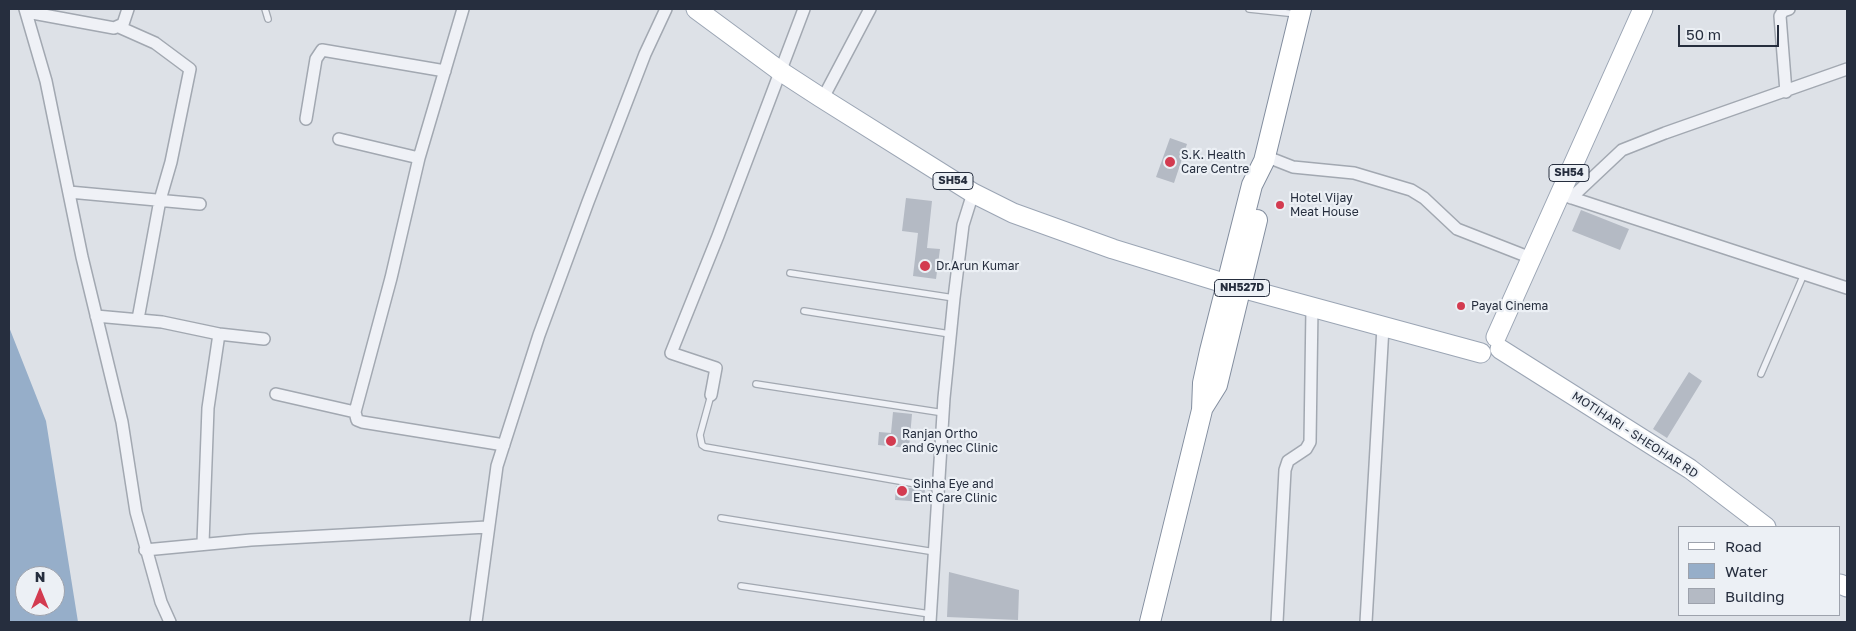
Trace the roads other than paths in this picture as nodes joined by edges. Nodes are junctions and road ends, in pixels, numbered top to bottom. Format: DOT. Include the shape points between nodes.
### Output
graph roads {
  1 [pos="128,9"];
  2 [pos="265,9"];
  3 [pos="463,9"];
  4 [pos="666,9"];
  5 [pos="696,9"];
  6 [pos="804,9"];
  7 [pos="870,9"];
  8 [pos="1249,9"];
  9 [pos="1643,9"];
  10 [pos="1789,9"];
  11 [pos="26,11"];
  12 [pos="1300,11"];
  13 [pos="268,19"];
  14 [pos="119,27"];
  15 [pos="1847,70"];
  16 [pos="445,71"];
  17 [pos="780,71"];
  18 [pos="1786,92"];
  19 [pos="822,98"];
  20 [pos="306,119"];
  21 [pos="339,139"];
  22 [pos="419,158"];
  23 [pos="1264,158"];
  24 [pos="69,192"];
  25 [pos="973,193"];
  26 [pos="1565,196"];
  27 [pos="160,200"];
  28 [pos="200,204"];
  29 [pos="1531,258"];
  30 [pos="790,273"];
  31 [pos="1804,274"];
  32 [pos="1234,286"];
  33 [pos="1847,288"];
  34 [pos="954,298"];
  35 [pos="1312,308"];
  36 [pos="804,311"];
  37 [pos="96,316"];
  38 [pos="138,319"];
  39 [pos="1383,327"];
  40 [pos="219,334"];
  41 [pos="950,334"];
  42 [pos="264,339"];
  43 [pos="1498,343"];
  44 [pos="1761,374"];
  45 [pos="756,384"];
  46 [pos="276,394"];
  47 [pos="711,395"];
  48 [pos="355,412"];
  49 [pos="944,412"];
  50 [pos="504,445"];
  51 [pos="940,488"];
  52 [pos="721,518"];
  53 [pos="1765,526"];
  54 [pos="487,527"];
  55 [pos="203,544"];
  56 [pos="145,550"];
  57 [pos="935,552"];
  58 [pos="741,586"];
  59 [pos="930,618"];
  60 [pos="170,622"];
  61 [pos="476,622"];
  62 [pos="1150,622"];
  63 [pos="1277,622"];
  64 [pos="1366,622"];
  1 -- 14 [label="street"];
  2 -- 13 [label="lane"];
  3 -- 16 [label="street"];
  4 -- 50 [label="street" via="645,54 588,202 539,334"];
  5 -- 17 [label="main road, SH54"];
  6 -- 17 [label="street"];
  7 -- 19 [label="street"];
  8 -- 12 [label="lane"];
  9 -- 26 [label="main road, SH54"];
  10 -- 18 [label="street" via="1780,16"];
  11 -- 14 [label="street"];
  11 -- 24 [label="street" via="46,81"];
  12 -- 23 [label="highway, NH527D"];
  14 -- 27 [label="street" via="155,43 190,69"];
  15 -- 18 [label="street"];
  16 -- 20 [label="street" via="322,50 316,58"];
  16 -- 22 [label="street"];
  17 -- 19 [label="main road, SH54"];
  17 -- 47 [label="street" via="671,353 716,368"];
  18 -- 26 [label="street" via="1622,150"];
  19 -- 25 [label="main road, SH54"];
  21 -- 22 [label="street"];
  22 -- 48 [label="street"];
  23 -- 29 [label="street" via="1293,167 1354,174 1411,190 1457,229"];
  23 -- 32 [label="highway, NH527D" via="1252,185"];
  24 -- 27 [label="street"];
  24 -- 37 [label="street"];
  25 -- 32 [label="main road, SH54" via="1046,227"];
  25 -- 34 [label="street" via="963,226"];
  26 -- 29 [label="main road, SH54"];
  26 -- 31 [label="street"];
  27 -- 28 [label="street"];
  27 -- 38 [label="street"];
  29 -- 43 [label="main road, SH54"];
  30 -- 34 [label="lane"];
  31 -- 33 [label="street"];
  31 -- 44 [label="lane"];
  32 -- 35 [label="main road, SH54"];
  32 -- 62 [label="highway, NH527D" via="1203,384 1202,410"];
  34 -- 41 [label="street"];
  35 -- 39 [label="main road, SH54"];
  35 -- 63 [label="street" via="1310,442 1306,449 1288,461 1285,470"];
  36 -- 41 [label="lane"];
  37 -- 38 [label="street"];
  37 -- 56 [label="street" via="122,422"];
  38 -- 40 [label="street"];
  39 -- 43 [label="main road, SH54" via="1492,356"];
  39 -- 64 [label="street"];
  40 -- 42 [label="street"];
  40 -- 55 [label="street" via="208,408"];
  41 -- 49 [label="street"];
  43 -- 53 [label="main road, MOTIHARI - SHEOHAR RD" via="1690,469"];
  45 -- 49 [label="lane"];
  46 -- 48 [label="street"];
  47 -- 51 [label="lane" via="700,435 706,448"];
  48 -- 50 [label="street" via="357,420 362,422"];
  49 -- 51 [label="street"];
  50 -- 54 [label="street" via="497,466"];
  51 -- 57 [label="street"];
  52 -- 57 [label="lane"];
  54 -- 55 [label="street"];
  54 -- 61 [label="street"];
  55 -- 56 [label="street"];
  56 -- 60 [label="street"];
  57 -- 59 [label="street"];
  58 -- 59 [label="lane"];
}
